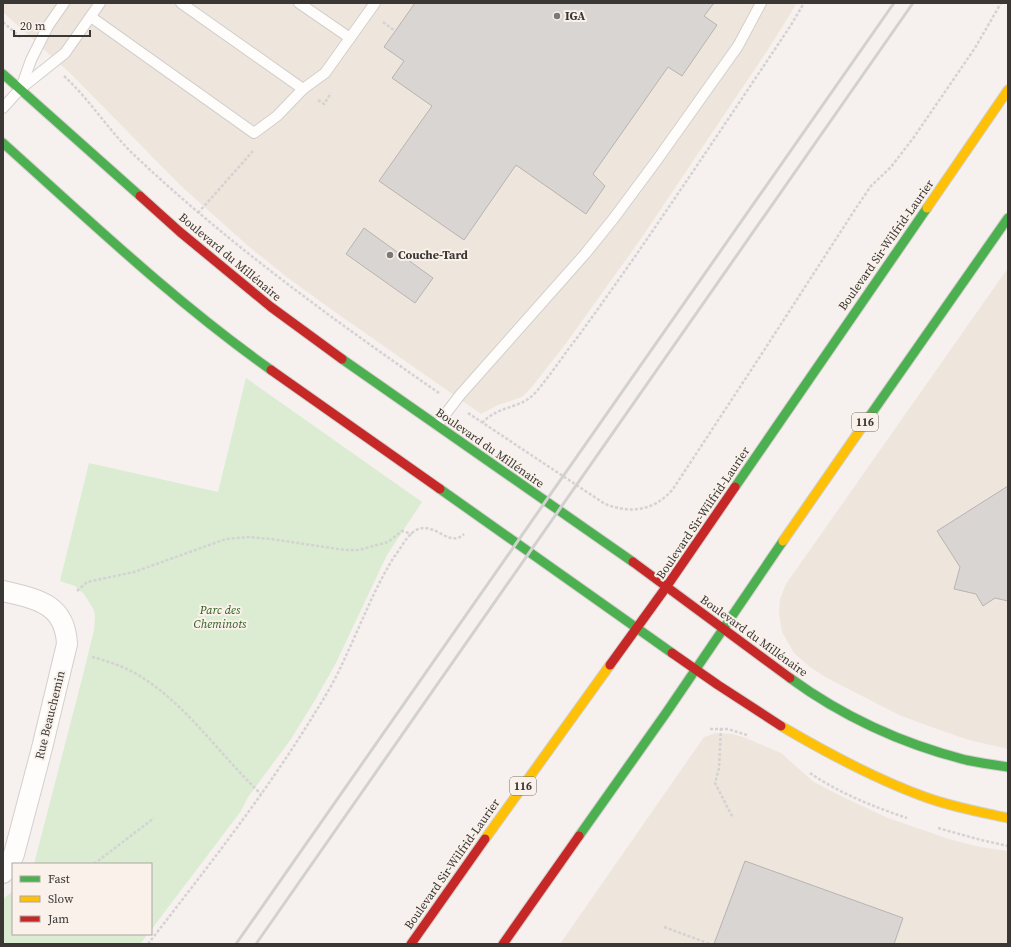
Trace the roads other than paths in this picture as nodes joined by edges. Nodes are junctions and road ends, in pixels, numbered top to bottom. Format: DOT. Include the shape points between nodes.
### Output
graph roads {
  1 [pos="64,3"];
  2 [pos="100,3"];
  3 [pos="181,3"];
  4 [pos="300,3"];
  5 [pos="375,3"];
  6 [pos="761,3"];
  7 [pos="91,16"];
  8 [pos="350,38"];
  9 [pos="3,74"];
  10 [pos="20,89"];
  11 [pos="303,89"];
  12 [pos="1008,90"];
  13 [pos="3,108"];
  14 [pos="3,143"];
  15 [pos="1008,218"];
  16 [pos="437,425"];
  17 [pos="667,586"];
  18 [pos="3,591"];
  19 [pos="724,628"];
  20 [pos="637,629"];
  21 [pos="695,669"];
  22 [pos="1008,767"];
  23 [pos="1008,818"];
  24 [pos="3,873"];
  25 [pos="411,944"];
  26 [pos="503,944"];
  1 -- 10 [label="lane" via="45,32"];
  2 -- 7 [label="lane"];
  3 -- 11 [label="lane"];
  4 -- 8 [label="lane"];
  5 -- 8 [label="lane"];
  6 -- 16 [label="lane" via="738,46 614,218 460,395"];
  7 -- 10 [label="lane" via="65,53"];
  7 -- 11 [label="lane" via="254,133 277,116"];
  8 -- 11 [label="lane" via="325,73"];
  9 -- 10 [label="street, Boulevard du Millénaire"];
  10 -- 13 [label="lane"];
  10 -- 16 [label="street, Boulevard du Millénaire" via="145,202 236,279 321,344"];
  12 -- 17 [label="street, Boulevard Sir-Wilfrid-Laurier / 116"];
  14 -- 20 [label="street" via="169,291 217,330"];
  15 -- 19 [label="street, 116"];
  16 -- 17 [label="street, Boulevard du Millénaire"];
  17 -- 19 [label="street, Boulevard du Millénaire"];
  17 -- 20 [label="street, Boulevard Sir-Wilfrid-Laurier / 116"];
  18 -- 24 [label="street, Rue Beauchemin" via="47,604 62,621 67,644 14,854"];
  19 -- 21 [label="street, 116"];
  19 -- 22 [label="street, Boulevard du Millénaire" via="820,699 875,728 931,750 967,760"];
  20 -- 21 [label="street"];
  20 -- 25 [label="street, Boulevard Sir-Wilfrid-Laurier / 116"];
  21 -- 23 [label="street" via="756,711 861,770 927,797"];
  21 -- 26 [label="street, 116"];
}
